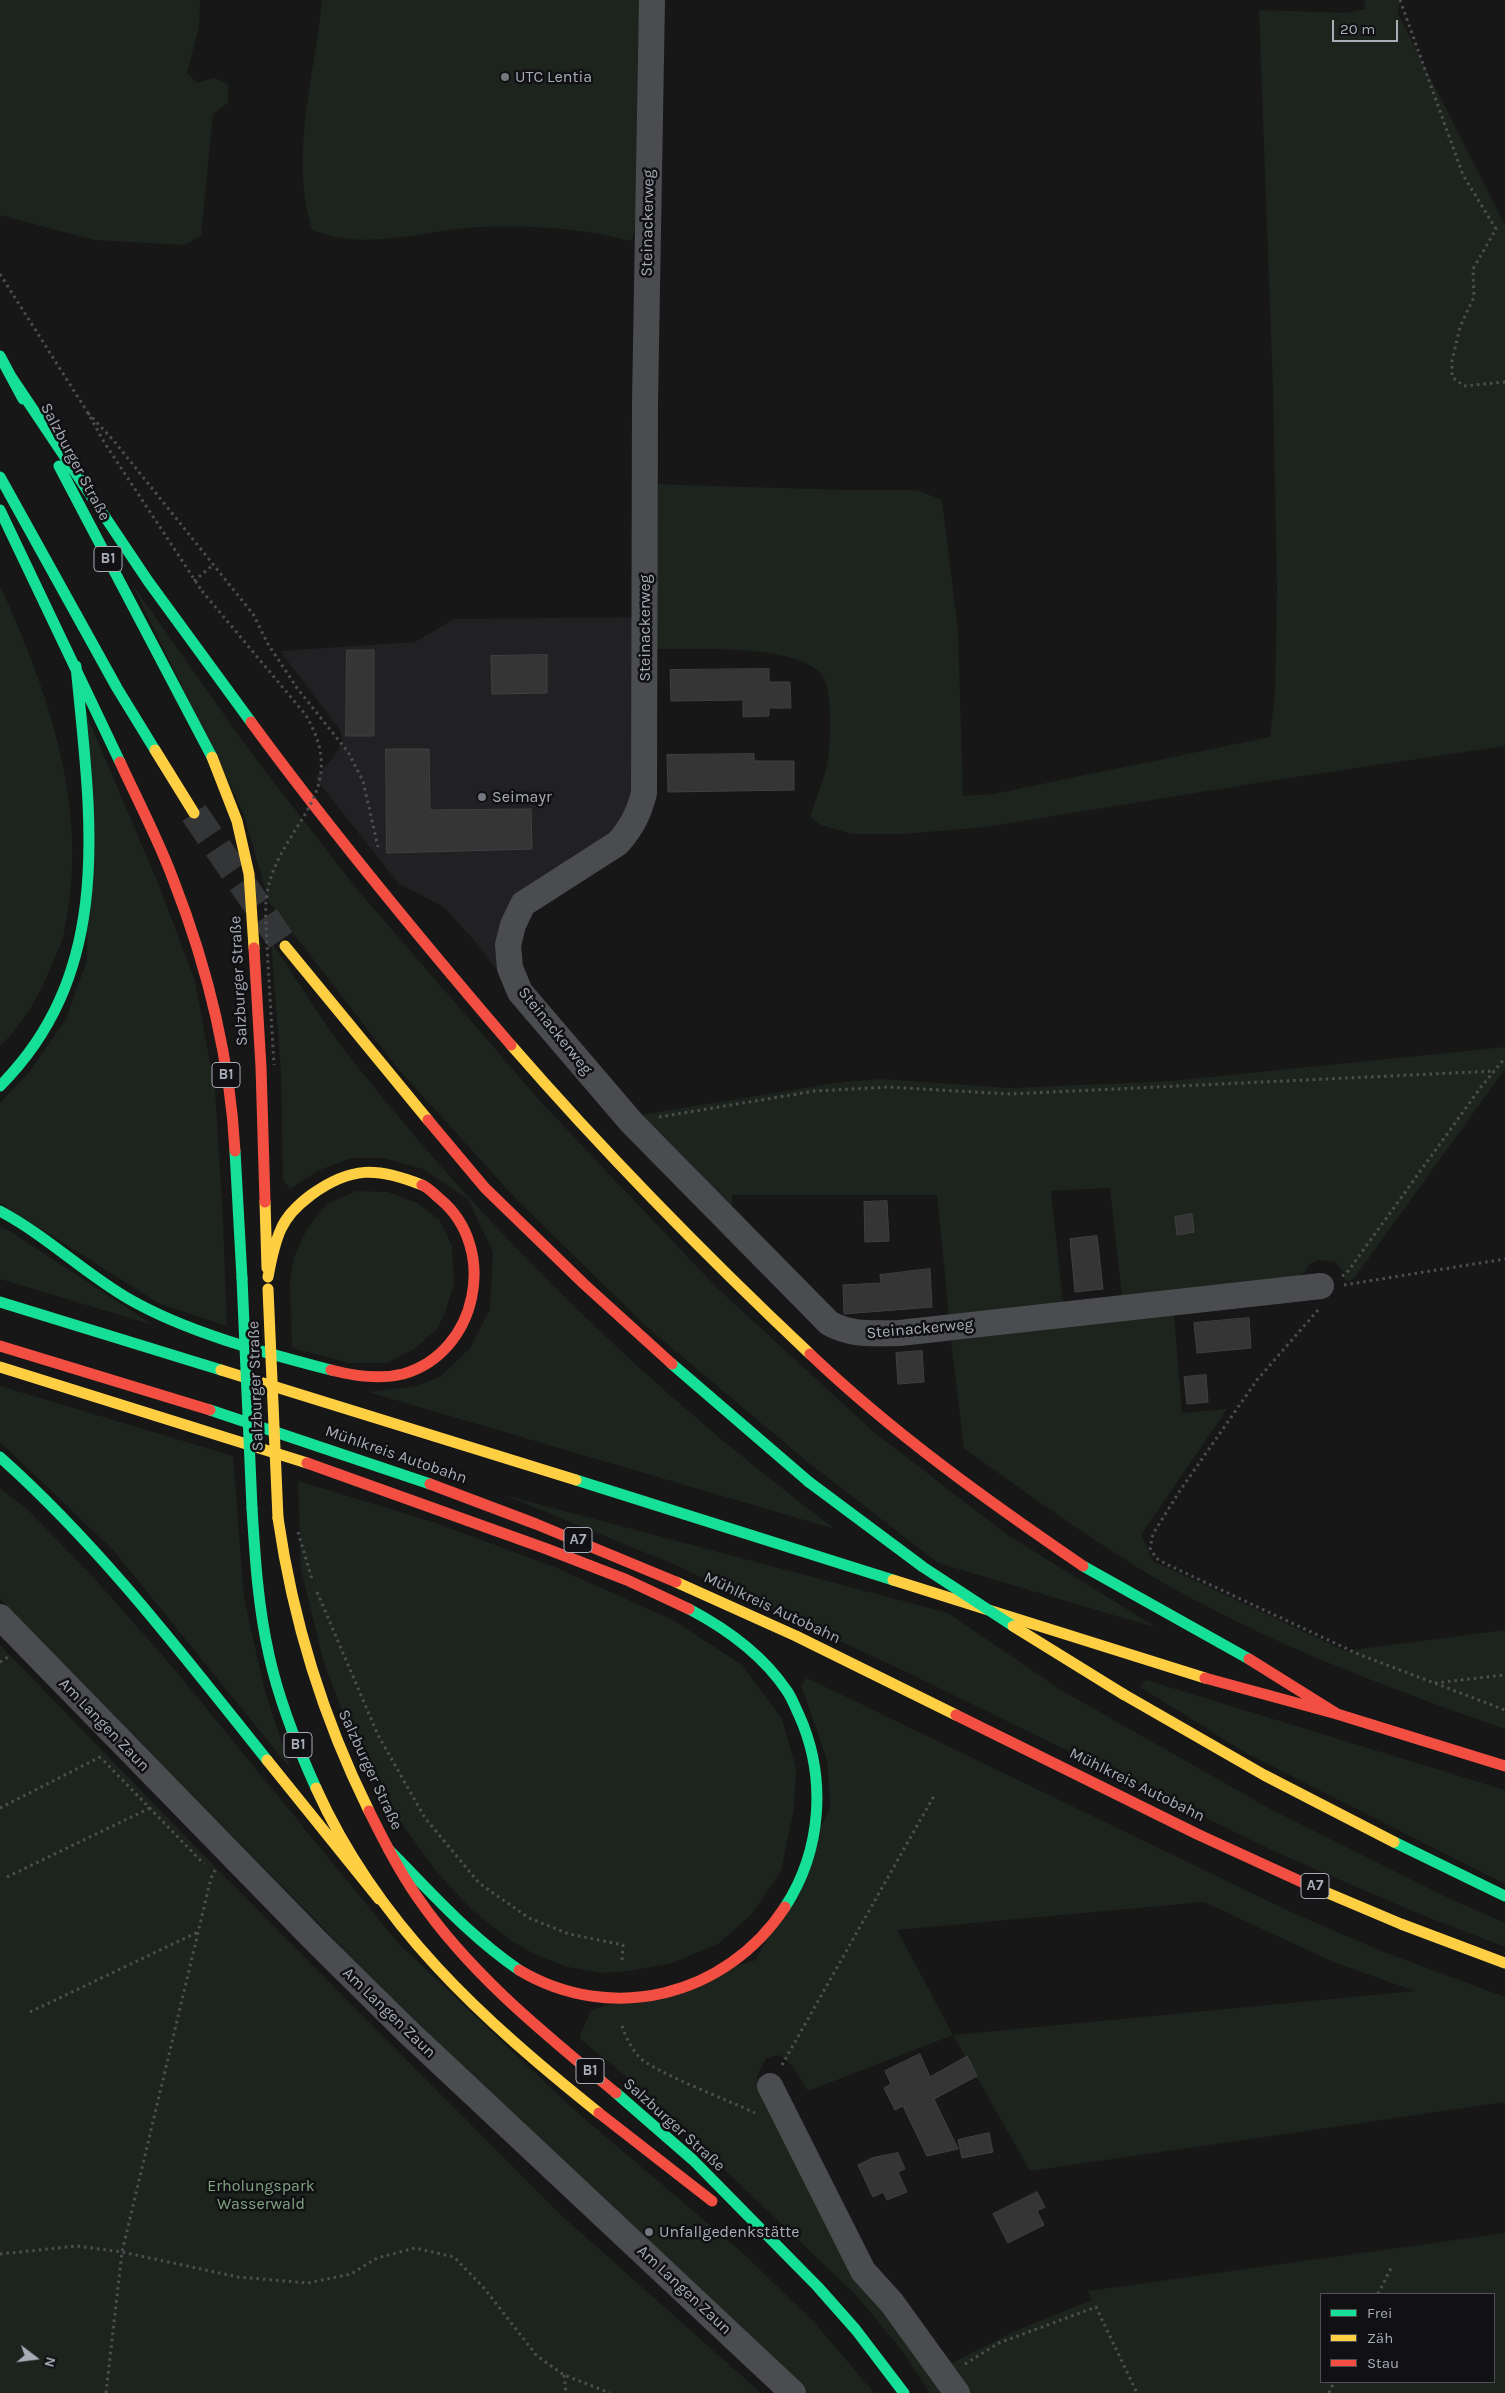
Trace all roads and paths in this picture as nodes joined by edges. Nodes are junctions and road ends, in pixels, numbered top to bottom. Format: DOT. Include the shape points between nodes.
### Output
graph roads {
  1 [pos="652,0"];
  2 [pos="1400,0"];
  3 [pos="0,274"];
  4 [pos="0,356"];
  5 [pos="12,378"];
  6 [pos="1505,382"];
  7 [pos="88,413"];
  8 [pos="0,477"];
  9 [pos="0,510"];
  10 [pos="213,565"];
  11 [pos="194,582"];
  12 [pos="76,666"];
  13 [pos="194,813"];
  14 [pos="380,857"];
  15 [pos="285,946"];
  16 [pos="1505,1058"];
  17 [pos="274,1065"];
  18 [pos="1495,1071"];
  19 [pos="0,1086"];
  20 [pos="632,1123"];
  21 [pos="0,1211"];
  22 [pos="1505,1259"];
  23 [pos="268,1277"];
  24 [pos="1321,1286"];
  25 [pos="0,1302"];
  26 [pos="0,1346"];
  27 [pos="0,1367"];
  28 [pos="0,1457"];
  29 [pos="312,1579"];
  30 [pos="0,1617"];
  31 [pos="1505,1675"];
  32 [pos="1435,1683"];
  33 [pos="1505,1710"];
  34 [pos="1338,1714"];
  35 [pos="105,1754"];
  36 [pos="1505,1766"];
  37 [pos="935,1794"];
  38 [pos="153,1805"];
  39 [pos="0,1808"];
  40 [pos="390,1850"];
  41 [pos="229,1852"];
  42 [pos="7,1877"];
  43 [pos="1505,1896"];
  44 [pos="379,1899"];
  45 [pos="198,1932"];
  46 [pos="622,1962"];
  47 [pos="1505,1963"];
  48 [pos="30,2012"];
  49 [pos="622,2026"];
  50 [pos="770,2086"];
  51 [pos="756,2113"];
  52 [pos="122,2252"];
  53 [pos="0,2254"];
  54 [pos="1392,2266"];
  55 [pos="809,2278"];
  56 [pos="1378,2293"];
  57 [pos="564,2375"];
  58 [pos="952,2386"];
  59 [pos="106,2393"];
  60 [pos="566,2393"];
  61 [pos="610,2393"];
  62 [pos="793,2393"];
  63 [pos="904,2393"];
  64 [pos="1137,2393"];
  1 -- 20 [label="street, Steinackerweg" via="645,403 644,793 630,829 618,843 523,904 508,944 510,968 520,992"];
  2 -- 6 [label="path" via="1463,175 1496,229 1473,269 1474,297 1460,327 1452,361 1452,377 1464,386"];
  3 -- 7 [label="path"];
  4 -- 5 [label="main road, Salzburger Straße / B1"];
  5 -- 23 [label="main road, Salzburger Straße / B1" via="204,741 237,821 249,874 261,1067"];
  5 -- 34 [label="main road" via="148,581 315,810 547,1086 729,1277 845,1387 922,1452 995,1506 1089,1570 1236,1651"];
  7 -- 10 [label="path"];
  7 -- 11 [label="path"];
  8 -- 13 [label="main road" via="117,688"];
  9 -- 12 [label="main road, Salzburger Straße / B1"];
  10 -- 11 [label="path"];
  10 -- 14 [label="path" via="253,614 297,688 348,752 362,781"];
  11 -- 17 [label="path, bridge" via="305,714 320,745 321,779 316,797 276,862 266,902"];
  12 -- 19 [label="main road" via="90,804 92,860 88,909 78,956 61,998 39,1038"];
  12 -- 44 [label="main road, Salzburger Straße / B1, bridge" via="173,878 201,959 220,1032 233,1118 256,1577 267,1646 284,1708 305,1764 334,1826"];
  15 -- 43 [label="main road, bridge" via="485,1188 584,1284 809,1482 924,1567 1048,1649 1211,1747 1393,1844"];
  16 -- 18 [label="path"];
  18 -- 20 [label="path" via="1010,1094 888,1087 815,1091"];
  18 -- 24 [label="path" via="1346,1274"];
  20 -- 24 [label="street, Steinackerweg" via="829,1323 843,1331 856,1334 900,1333"];
  21 -- 23 [label="main road" via="42,1236 125,1297 160,1316 338,1372 370,1376 402,1374 421,1366 451,1340 472,1301 474,1257 464,1229 446,1201 409,1177 374,1171 339,1177 308,1196 282,1227"];
  22 -- 24 [label="path" via="1353,1285"];
  23 -- 40 [label="main road, Salzburger Straße / B1, bridge" via="278,1518 285,1572 306,1661 334,1738"];
  24 -- 32 [label="path" via="1322,1306 1258,1380 1179,1492 1153,1534 1150,1548 1156,1558 1166,1564 1358,1654"];
  25 -- 34 [label="main road, Mühlkreis Autobahn" via="1223,1684"];
  26 -- 47 [label="main road, Mühlkreis Autobahn / A7" via="263,1427 500,1510 603,1550 698,1591 1269,1866"];
  27 -- 40 [label="main road" via="315,1465 484,1525 667,1598 734,1636 769,1667 796,1704 813,1747 819,1803 815,1838 806,1869 777,1921 734,1961 695,1984 664,1994 635,2000 588,1997 522,1972 468,1933"];
  28 -- 44 [label="main road" via="61,1514 110,1569"];
  29 -- 46 [label="path" via="378,1735 425,1818 479,1884 529,1918 569,1934 623,1944"];
  30 -- 41 [label="street, Am Langen Zaun"];
  31 -- 32 [label="path"];
  32 -- 33 [label="path"];
  34 -- 36 [label="main road, Mühlkreis Autobahn"];
  35 -- 39 [label="path" via="96,1762"];
  37 -- 50 [label="path"];
  38 -- 42 [label="path"];
  40 -- 55 [label="main road, Salzburger Straße / B1" via="418,1900 461,1951 509,1999 685,2153"];
  41 -- 45 [label="path" via="211,1878"];
  41 -- 62 [label="street, Am Langen Zaun" via="420,2043"];
  44 -- 55 [label="main road, Salzburger Straße / B1" via="431,1962 474,2006 608,2119"];
  45 -- 48 [label="path"];
  45 -- 52 [label="path"];
  49 -- 51 [label="path" via="640,2058"];
  50 -- 58 [label="street" via="863,2271 892,2303"];
  52 -- 53 [label="path" via="78,2246"];
  52 -- 57 [label="path" via="238,2277 308,2283 351,2274 377,2258 415,2248 454,2257 484,2288 537,2356"];
  52 -- 59 [label="path"];
  54 -- 56 [label="path"];
  55 -- 63 [label="main road, Salzburger Straße / B1"];
  57 -- 60 [label="path"];
  57 -- 61 [label="path"];
  58 -- 64 [label="path" via="999,2343 1096,2307"];
}
